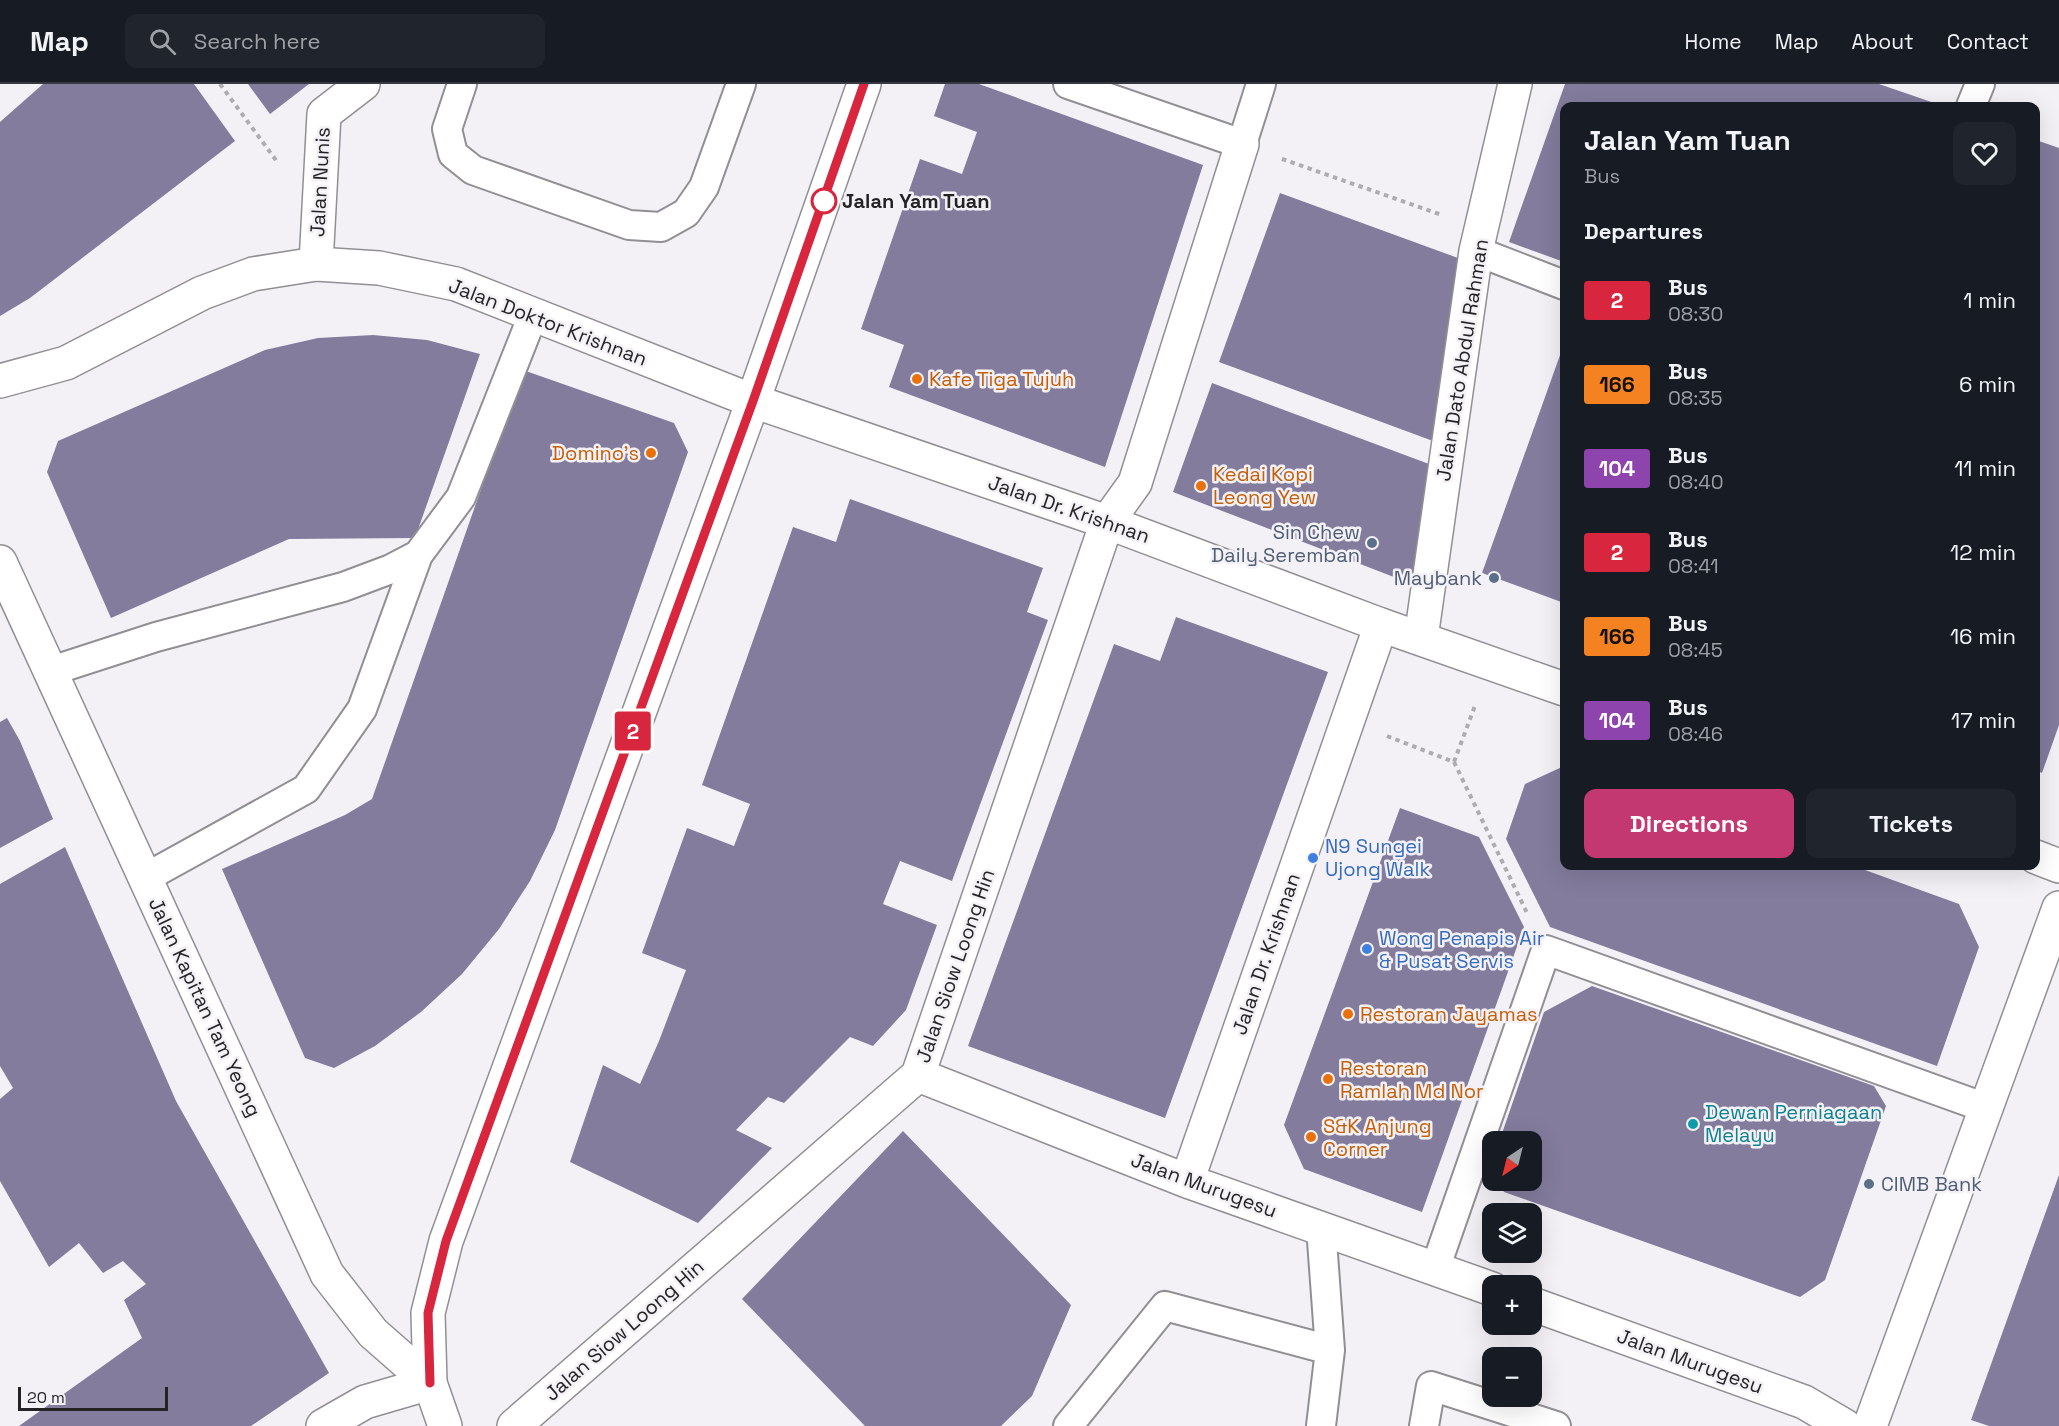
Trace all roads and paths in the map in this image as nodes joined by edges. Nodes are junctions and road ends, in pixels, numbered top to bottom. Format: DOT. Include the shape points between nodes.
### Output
graph roads {
  1 [pos="220,84"];
  2 [pos="363,84"];
  3 [pos="462,84"];
  4 [pos="741,84"];
  5 [pos="864,84"];
  6 [pos="1068,84"];
  7 [pos="1261,84"];
  8 [pos="1515,84"];
  9 [pos="1980,84"];
  10 [pos="1973,102"];
  11 [pos="1242,144"];
  12 [pos="317,217"];
  13 [pos="1479,240"];
  14 [pos="316,264"];
  15 [pos="1560,283"];
  16 [pos="533,315"];
  17 [pos="0,381"];
  18 [pos="753,401"];
  19 [pos="1107,522"];
  20 [pos="418,555"];
  21 [pos="0,562"];
  22 [pos="1382,625"];
  23 [pos="1421,638"];
  24 [pos="1491,663"];
  25 [pos="51,671"];
  26 [pos="1560,688"];
  27 [pos="1348,721"];
  28 [pos="1454,762"];
  29 [pos="2040,859"];
  30 [pos="2059,866"];
  31 [pos="145,878"];
  32 [pos="2059,908"];
  33 [pos="1545,950"];
  34 [pos="918,1075"];
  35 [pos="1986,1108"];
  36 [pos="1187,1181"];
  37 [pos="1321,1227"];
  38 [pos="1435,1269"];
  39 [pos="1482,1286"];
  40 [pos="1542,1308"];
  41 [pos="1330,1350"];
  42 [pos="430,1383"];
  43 [pos="323,1426"];
  44 [pos="445,1426"];
  45 [pos="514,1426"];
  46 [pos="1068,1426"];
  47 [pos="1321,1426"];
  48 [pos="1424,1426"];
  49 [pos="1556,1426"];
  50 [pos="1845,1426"];
  51 [pos="1870,1426"];
  1 -- 12 [label="path"];
  2 -- 12 [label="main road, Jalan Nunis" via="324,114"];
  3 -- 4 [label="lane" via="447,129 453,154 473,170 629,225 661,226 686,213 704,187"];
  5 -- 18 [label="main road"];
  6 -- 11 [label="lane"];
  7 -- 11 [label="lane"];
  8 -- 13 [label="main road, Jalan Dato Abdul Rahman"];
  9 -- 10 [label="lane"];
  11 -- 13 [label="path"];
  11 -- 19 [label="main road, Jalan Siow Loong Hin" via="1135,483"];
  12 -- 14 [label="main road, Jalan Nunis"];
  13 -- 15 [label="lane"];
  13 -- 23 [label="main road, Jalan Dato Abdul Rahman"];
  14 -- 16 [label="main road, Jalan Doktor Krishnan" via="379,268 456,284"];
  14 -- 17 [label="main road, Jalan Doktor Krishnan" via="254,274 202,293 66,363"];
  16 -- 18 [label="main road, Jalan Doktor Krishnan"];
  16 -- 20 [label="lane" via="461,497"];
  18 -- 19 [label="main road, Jalan Dr. Krishnan"];
  18 -- 42 [label="main road" via="446,1241 428,1313"];
  19 -- 22 [label="main road, Jalan Dr. Krishnan"];
  19 -- 34 [label="main road, Jalan Siow Loong Hin"];
  20 -- 25 [label="lane" via="343,586 156,637"];
  20 -- 31 [label="lane" via="362,709 306,789"];
  21 -- 25 [label="main road, Jalan Kapitan Tam Yeong"];
  22 -- 23 [label="main road, Jalan Dr. Krishnan"];
  22 -- 27 [label="main road, Jalan Dr. Krishnan"];
  23 -- 24 [label="main road, Jalan Dr. Krishnan"];
  24 -- 26 [label="main road, Jalan Dr. Krishnan"];
  24 -- 28 [label="path"];
  25 -- 31 [label="main road, Jalan Kapitan Tam Yeong"];
  27 -- 28 [label="path"];
  27 -- 36 [label="main road, Jalan Dr. Krishnan"];
  28 -- 33 [label="path"];
  29 -- 30 [label="main road"];
  31 -- 42 [label="main road, Jalan Kapitan Tam Yeong" via="327,1274 373,1333"];
  32 -- 35 [label="main road"];
  33 -- 35 [label="lane"];
  33 -- 38 [label="lane"];
  34 -- 36 [label="main road, Jalan Murugesu"];
  34 -- 45 [label="main road, Jalan Siow Loong Hin"];
  35 -- 51 [label="main road"];
  36 -- 37 [label="main road, Jalan Murugesu"];
  37 -- 38 [label="main road, Jalan Murugesu"];
  37 -- 41 [label="lane"];
  38 -- 39 [label="main road, Jalan Murugesu"];
  40 -- 50 [label="main road, Jalan Murugesu" via="1804,1402"];
  41 -- 46 [label="lane" via="1165,1306"];
  41 -- 47 [label="lane"];
  42 -- 43 [label="main road" via="365,1402"];
  42 -- 44 [label="main road, Jalan Kapitan Tam Yeong"];
  48 -- 49 [label="lane" via="1431,1386"];
}
